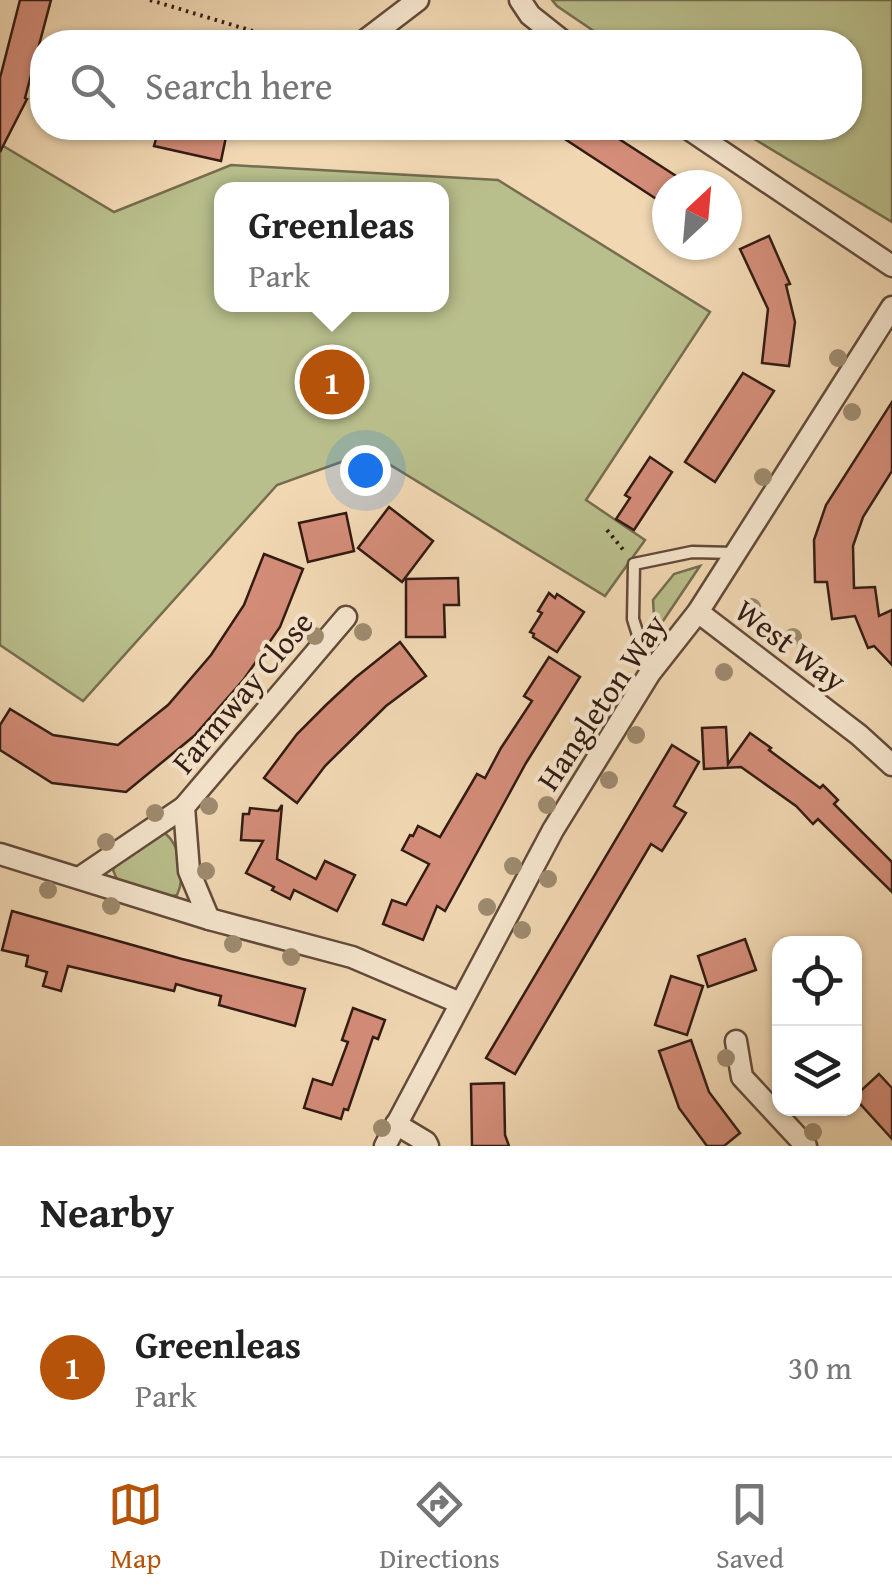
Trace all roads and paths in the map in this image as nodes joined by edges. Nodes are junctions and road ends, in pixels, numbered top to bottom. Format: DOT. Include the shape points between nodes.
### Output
graph roads {
  1 [pos="150,0"];
  2 [pos="418,0"];
  3 [pos="520,0"];
  4 [pos="249,30"];
  5 [pos="379,30"];
  6 [pos="548,30"];
  7 [pos="705,140"];
  8 [pos="892,266"];
  9 [pos="892,307"];
  10 [pos="607,530"];
  11 [pos="735,553"];
  12 [pos="634,564"];
  13 [pos="698,612"];
  14 [pos="346,617"];
  15 [pos="650,673"];
  16 [pos="892,765"];
  17 [pos="184,807"];
  18 [pos="0,854"];
  19 [pos="79,878"];
  20 [pos="210,919"];
  21 [pos="460,1004"];
  22 [pos="736,1041"];
  23 [pos="396,1124"];
  24 [pos="385,1146"];
  25 [pos="428,1146"];
  26 [pos="806,1146"];
  1 -- 4 [label="path"];
  2 -- 5 [label="street"];
  3 -- 6 [label="street"];
  7 -- 8 [label="street"];
  9 -- 11 [label="street, Hangleton Way"];
  10 -- 12 [label="path"];
  11 -- 12 [label="lane" via="692,552"];
  11 -- 13 [label="street, Hangleton Way"];
  12 -- 15 [label="lane" via="632,619"];
  13 -- 15 [label="street, Hangleton Way"];
  13 -- 16 [label="street, West Way"];
  14 -- 17 [label="street, Farmway Close"];
  15 -- 21 [label="street, Hangleton Way" via="553,830"];
  17 -- 19 [label="street, Farmway Close"];
  17 -- 20 [label="street, Farmway Close" via="190,871"];
  18 -- 19 [label="street"];
  19 -- 20 [label="street"];
  20 -- 21 [label="street" via="352,957"];
  21 -- 23 [label="street, Hangleton Way"];
  22 -- 26 [label="street" via="742,1077"];
  23 -- 24 [label="street, Hangleton Way"];
  23 -- 25 [label="street"];
}
